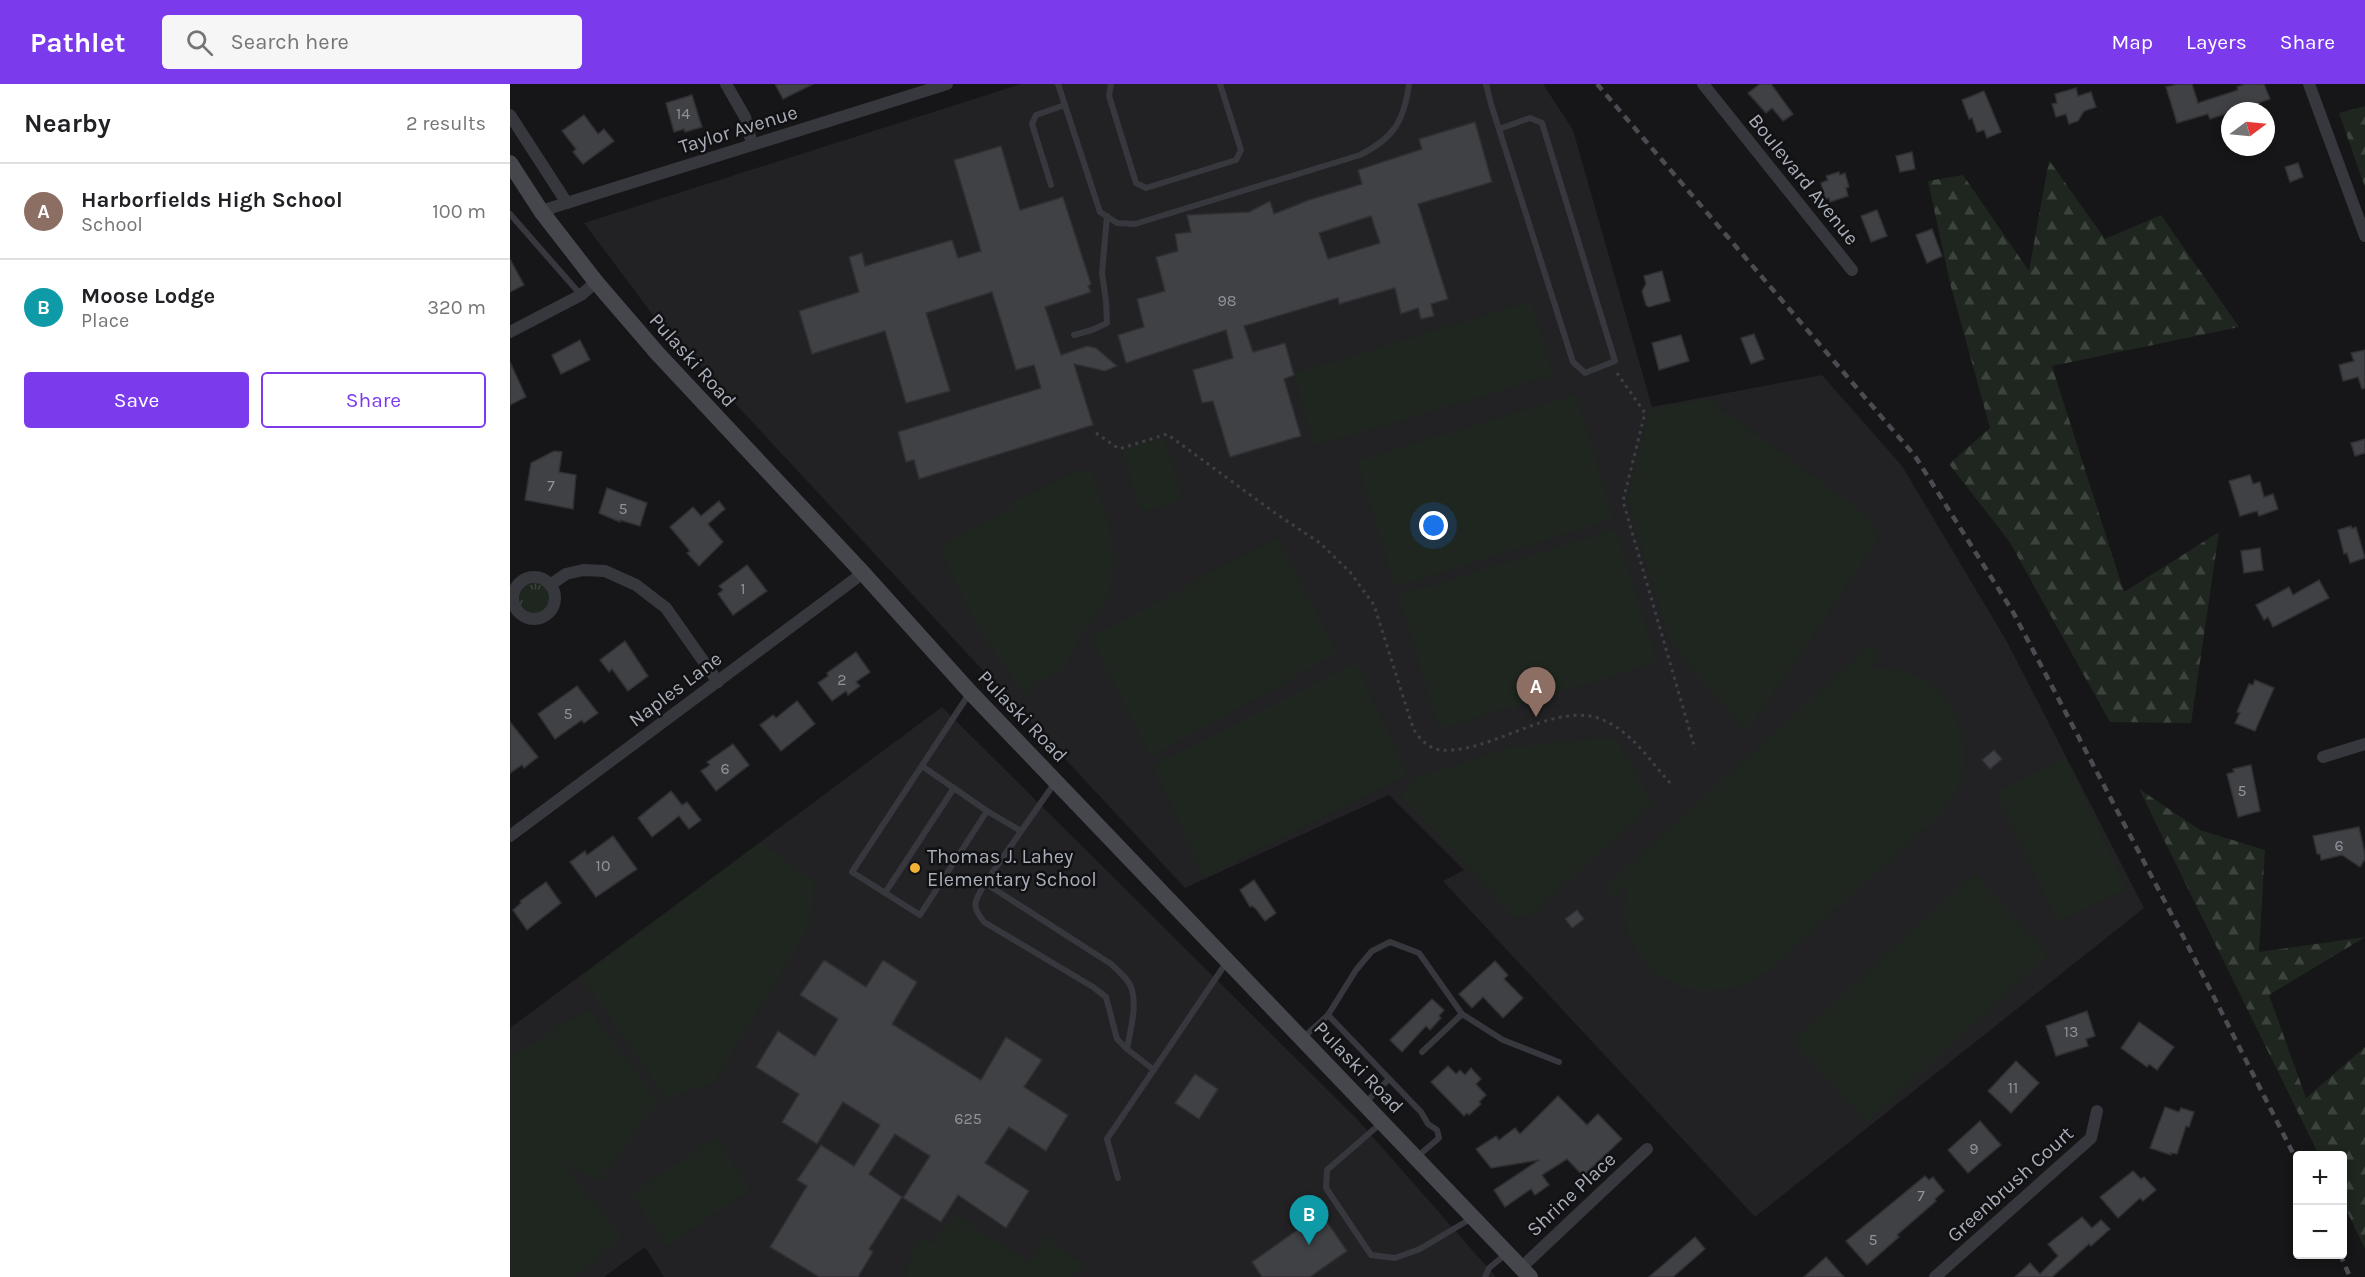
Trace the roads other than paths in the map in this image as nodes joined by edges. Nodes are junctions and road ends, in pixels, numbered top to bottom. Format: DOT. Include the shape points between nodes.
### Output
graph roads {
  1 [pos="726,84"];
  2 [pos="947,84"];
  3 [pos="1058,84"];
  4 [pos="1113,84"];
  5 [pos="1220,84"];
  6 [pos="1409,84"];
  7 [pos="1486,84"];
  8 [pos="1703,84"];
  9 [pos="2309,84"];
  10 [pos="926,87"];
  11 [pos="1065,105"];
  12 [pos="510,115"];
  13 [pos="1499,129"];
  14 [pos="752,144"];
  15 [pos="510,163"];
  16 [pos="1051,185"];
  17 [pos="567,203"];
  18 [pos="541,211"];
  19 [pos="510,214"];
  20 [pos="1107,216"];
  21 [pos="2365,236"];
  22 [pos="1851,270"];
  23 [pos="596,282"];
  24 [pos="581,295"];
  25 [pos="510,332"];
  26 [pos="1074,335"];
  27 [pos="863,573"];
  28 [pos="550,585"];
  29 [pos="718,682"];
  30 [pos="970,692"];
  31 [pos="2365,744"];
  32 [pos="2323,757"];
  33 [pos="922,766"];
  34 [pos="1056,781"];
  35 [pos="954,788"];
  36 [pos="987,811"];
  37 [pos="1022,831"];
  38 [pos="510,836"];
  39 [pos="985,883"];
  40 [pos="885,893"];
  41 [pos="1228,960"];
  42 [pos="1462,1014"];
  43 [pos="1328,1015"];
  44 [pos="1303,1039"];
  45 [pos="1127,1049"];
  46 [pos="1422,1052"];
  47 [pos="1559,1062"];
  48 [pos="1154,1070"];
  49 [pos="1389,1079"];
  50 [pos="1365,1104"];
  51 [pos="2097,1111"];
  52 [pos="1383,1122"];
  53 [pos="1647,1149"];
  54 [pos="1417,1157"];
  55 [pos="1118,1178"];
  56 [pos="1473,1217"];
  57 [pos="1508,1253"];
  58 [pos="1526,1272"];
  59 [pos="1485,1277"];
  60 [pos="1935,1277"];
  1 -- 14 [label="street" via="745,117"];
  2 -- 10 [label="street, Taylor Avenue"];
  3 -- 11 [label="lane"];
  4 -- 5 [label="lane" via="1108,96 1136,183 1146,188 1236,160 1241,150"];
  6 -- 20 [label="lane" via="1406,109 1395,130 1380,145 1360,155 1135,224 1117,223"];
  7 -- 13 [label="lane"];
  8 -- 22 [label="street, Boulevard Avenue"];
  9 -- 21 [label="street"];
  10 -- 14 [label="street, Taylor Avenue"];
  11 -- 16 [label="lane" via="1033,118"];
  11 -- 20 [label="lane" via="1100,212"];
  12 -- 17 [label="street"];
  13 -- 13 [label="lane" via="1573,362 1585,373 1615,361 1542,123 1530,118"];
  14 -- 17 [label="street, Taylor Avenue"];
  15 -- 18 [label="main road, Pulaski Road"];
  17 -- 18 [label="street, Taylor Avenue"];
  18 -- 23 [label="main road, Pulaski Road"];
  19 -- 24 [label="lane"];
  20 -- 26 [label="lane" via="1102,247 1107,322"];
  23 -- 24 [label="street"];
  23 -- 27 [label="main road, Pulaski Road"];
  24 -- 25 [label="street"];
  27 -- 29 [label="street, Naples Lane"];
  27 -- 30 [label="main road, Pulaski Road"];
  28 -- 29 [label="street" via="566,574 583,570 605,571 636,585 666,608"];
  29 -- 38 [label="street, Naples Lane"];
  30 -- 33 [label="lane"];
  30 -- 34 [label="main road, Pulaski Road"];
  31 -- 32 [label="street"];
  33 -- 35 [label="lane"];
  33 -- 40 [label="lane" via="852,872"];
  34 -- 37 [label="lane"];
  34 -- 41 [label="main road, Pulaski Road"];
  35 -- 36 [label="lane"];
  35 -- 40 [label="lane"];
  36 -- 37 [label="lane"];
  36 -- 40 [label="lane" via="920,915"];
  37 -- 39 [label="lane"];
  39 -- 45 [label="lane" via="1111,964 1125,979 1132,989 1133,1016"];
  39 -- 45 [label="lane" via="974,903 984,922 1106,998 1117,1039"];
  41 -- 44 [label="main road, Pulaski Road"];
  41 -- 48 [label="lane"];
  42 -- 43 [label="lane" via="1419,953 1390,942 1372,951"];
  42 -- 46 [label="lane"];
  42 -- 47 [label="lane" via="1503,1040"];
  43 -- 44 [label="lane"];
  43 -- 49 [label="lane"];
  44 -- 50 [label="main road, Pulaski Road"];
  45 -- 48 [label="lane"];
  48 -- 55 [label="lane" via="1107,1139"];
  49 -- 50 [label="lane"];
  49 -- 54 [label="lane" via="1437,1130 1439,1138"];
  50 -- 52 [label="main road, Pulaski Road"];
  51 -- 60 [label="street, Greenbrush Court" via="2091,1138"];
  52 -- 54 [label="main road, Pulaski Road"];
  52 -- 56 [label="lane" via="1327,1170 1326,1188 1371,1256 1395,1258 1420,1249"];
  53 -- 58 [label="street, Shrine Place"];
  54 -- 56 [label="main road, Pulaski Road"];
  56 -- 57 [label="main road, Pulaski Road"];
  57 -- 58 [label="main road, Pulaski Road"];
  57 -- 59 [label="lane" via="1496,1260"];
}
